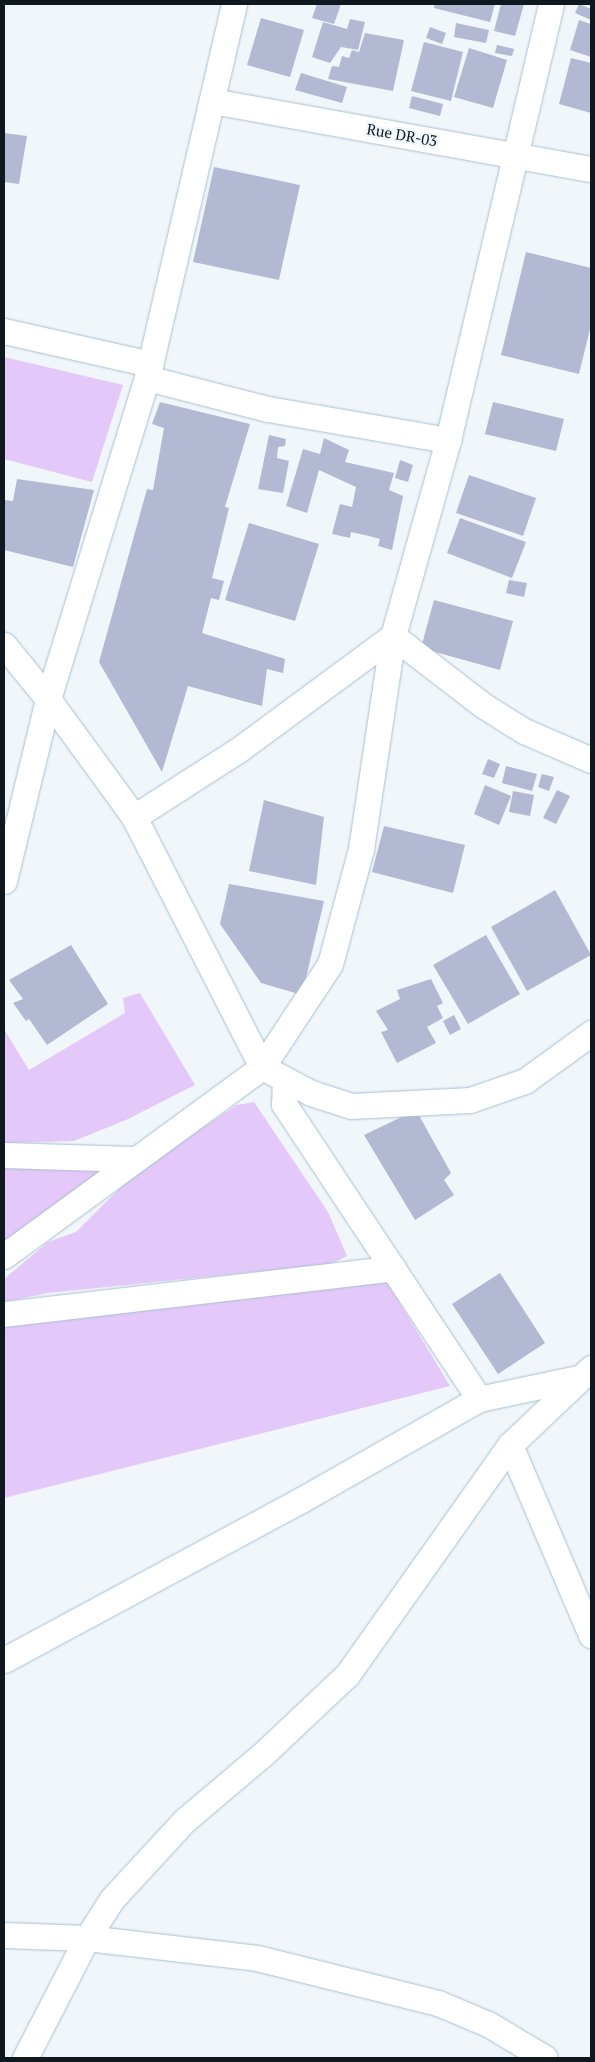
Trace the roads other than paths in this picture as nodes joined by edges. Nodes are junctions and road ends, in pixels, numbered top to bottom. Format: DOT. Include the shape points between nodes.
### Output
graph roads {
  1 [pos="234,4"];
  2 [pos="551,4"];
  3 [pos="212,101"];
  4 [pos="516,156"];
  5 [pos="591,169"];
  6 [pos="4,331"];
  7 [pos="149,371"];
  8 [pos="448,440"];
  9 [pos="394,636"];
  10 [pos="4,645"];
  11 [pos="48,699"];
  12 [pos="591,760"];
  13 [pos="134,817"];
  14 [pos="6,857"];
  15 [pos="4,881"];
  16 [pos="591,1033"];
  17 [pos="262,1067"];
  18 [pos="285,1080"];
  19 [pos="4,1155"];
  20 [pos="132,1159"];
  21 [pos="4,1256"];
  22 [pos="393,1268"];
  23 [pos="4,1314"];
  24 [pos="585,1373"];
  25 [pos="479,1399"];
  26 [pos="510,1446"];
  27 [pos="591,1635"];
  28 [pos="4,1660"];
  29 [pos="4,1935"];
  30 [pos="87,1938"];
  31 [pos="25,2058"];
  32 [pos="545,2058"];
  1 -- 3 [label="street"];
  2 -- 4 [label="street"];
  3 -- 4 [label="street, Rue DR-03"];
  3 -- 7 [label="street"];
  4 -- 5 [label="street, Rue DR-03"];
  4 -- 8 [label="street"];
  6 -- 7 [label="street"];
  7 -- 8 [label="street" via="268,409"];
  7 -- 11 [label="street"];
  8 -- 9 [label="street"];
  9 -- 12 [label="street" via="508,721"];
  9 -- 13 [label="street" via="237,751"];
  9 -- 17 [label="street" via="361,849 330,964"];
  10 -- 11 [label="street"];
  11 -- 13 [label="street"];
  11 -- 14 [label="street"];
  13 -- 17 [label="street"];
  14 -- 15 [label="street"];
  16 -- 18 [label="street" via="525,1081 470,1100 351,1106 311,1093"];
  17 -- 18 [label="street"];
  17 -- 20 [label="street"];
  18 -- 22 [label="street" via="284,1104"];
  19 -- 20 [label="street"];
  20 -- 21 [label="street"];
  22 -- 23 [label="street"];
  22 -- 25 [label="street"];
  24 -- 25 [label="street"];
  24 -- 26 [label="street"];
  25 -- 28 [label="street" via="301,1500"];
  26 -- 27 [label="street"];
  26 -- 30 [label="street" via="346,1675 262,1755 185,1820 112,1899"];
  29 -- 30 [label="street"];
  30 -- 31 [label="street"];
  30 -- 32 [label="street" via="257,1958 438,2004 488,2024"];
}
